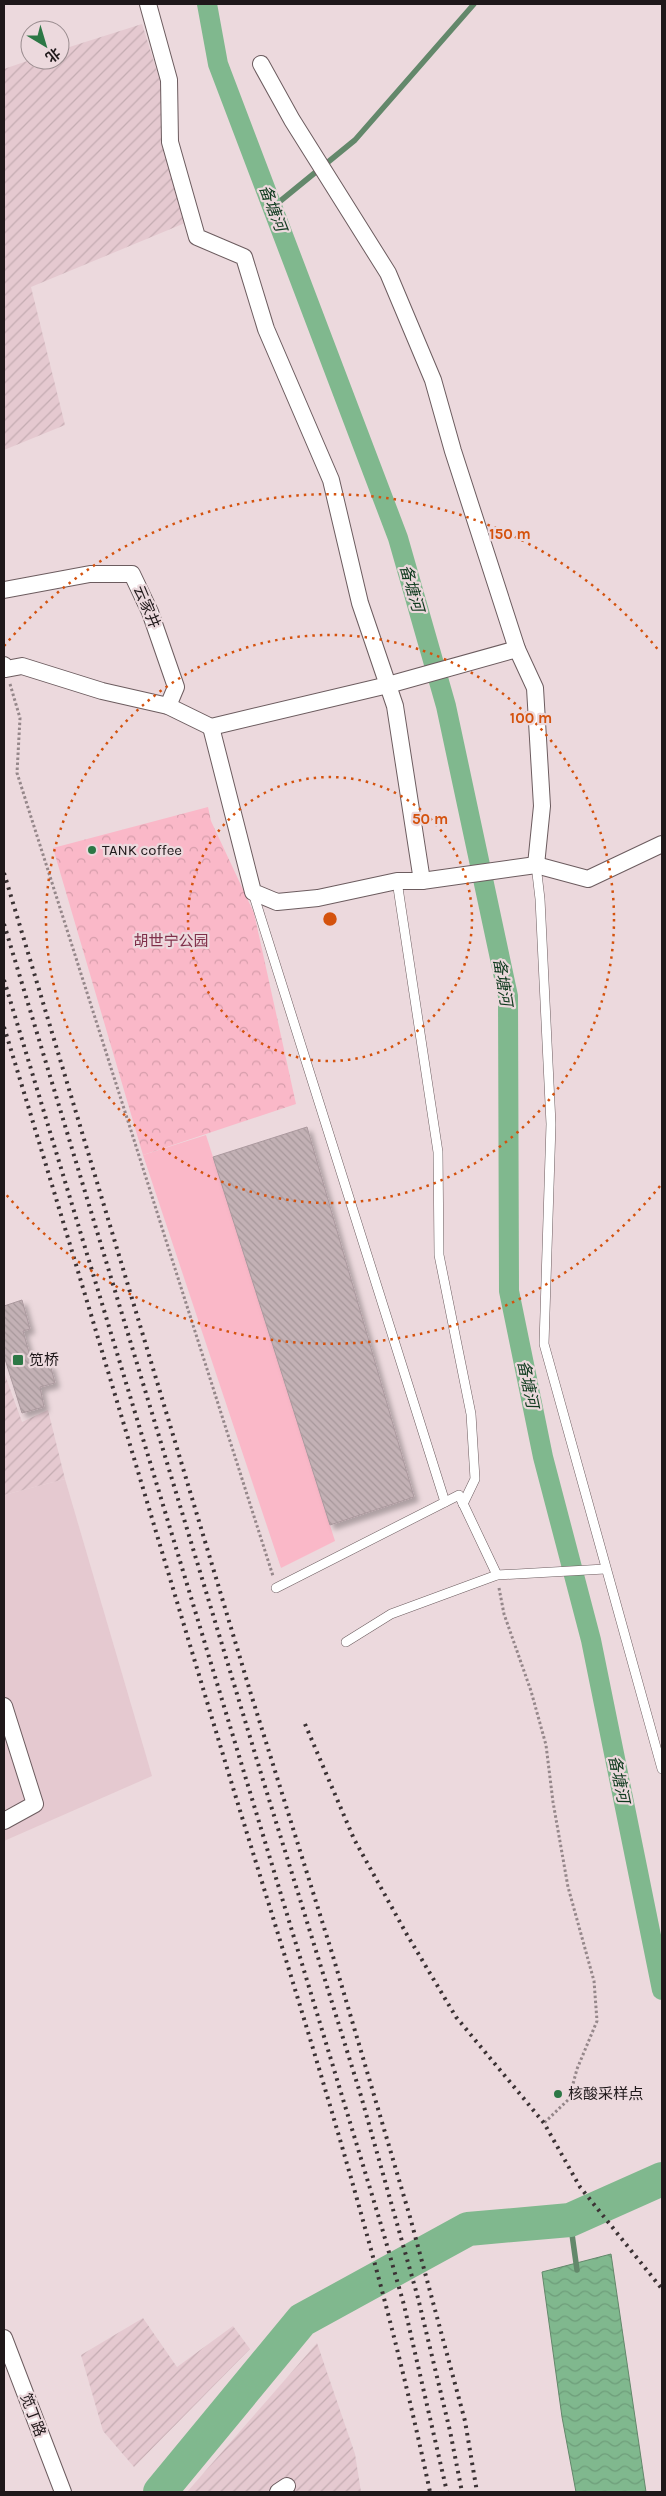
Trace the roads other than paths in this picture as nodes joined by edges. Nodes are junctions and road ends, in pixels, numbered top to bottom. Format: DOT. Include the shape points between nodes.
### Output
graph roads {
  1 [pos="148,4"];
  2 [pos="261,64"];
  3 [pos="4,590"];
  4 [pos="517,649"];
  5 [pos="5,667"];
  6 [pos="388,685"];
  7 [pos="168,706"];
  8 [pos="211,727"];
  9 [pos="662,844"];
  10 [pos="532,866"];
  11 [pos="397,881"];
  12 [pos="422,882"];
  13 [pos="253,892"];
  14 [pos="445,1502"];
  15 [pos="463,1504"];
  16 [pos="606,1570"];
  17 [pos="497,1575"];
  18 [pos="276,1588"];
  19 [pos="346,1642"];
  20 [pos="4,1706"];
  21 [pos="662,1769"];
  22 [pos="4,1821"];
  23 [pos="4,2338"];
  24 [pos="63,2492"];
  1 -- 6 [label="street" via="169,80 170,142 198,237 244,256 266,329 331,480 360,604"];
  2 -- 4 [label="street" via="388,273 433,380"];
  3 -- 7 [label="street, 云家井" via="90,574 132,574 150,612 176,687"];
  4 -- 6 [label="street"];
  4 -- 10 [label="street" via="535,688 542,806"];
  5 -- 7 [label="street" via="22,666 102,691"];
  6 -- 8 [label="street"];
  6 -- 12 [label="street" via="395,706"];
  7 -- 8 [label="street"];
  8 -- 13 [label="street"];
  9 -- 10 [label="street" via="588,879"];
  10 -- 12 [label="street"];
  10 -- 16 [label="lane" via="540,900 551,1124 544,1344"];
  11 -- 12 [label="street"];
  11 -- 13 [label="street" via="318,898 277,902"];
  11 -- 15 [label="lane" via="438,1152 439,1255 470,1414 475,1479"];
  13 -- 14 [label="lane"];
  14 -- 15 [label="lane" via="458,1495"];
  14 -- 18 [label="lane"];
  15 -- 17 [label="lane"];
  16 -- 17 [label="lane"];
  16 -- 21 [label="lane"];
  17 -- 19 [label="lane" via="391,1614"];
  20 -- 22 [label="street" via="36,1804"];
  23 -- 24 [label="street, 笕丁路"];
}
